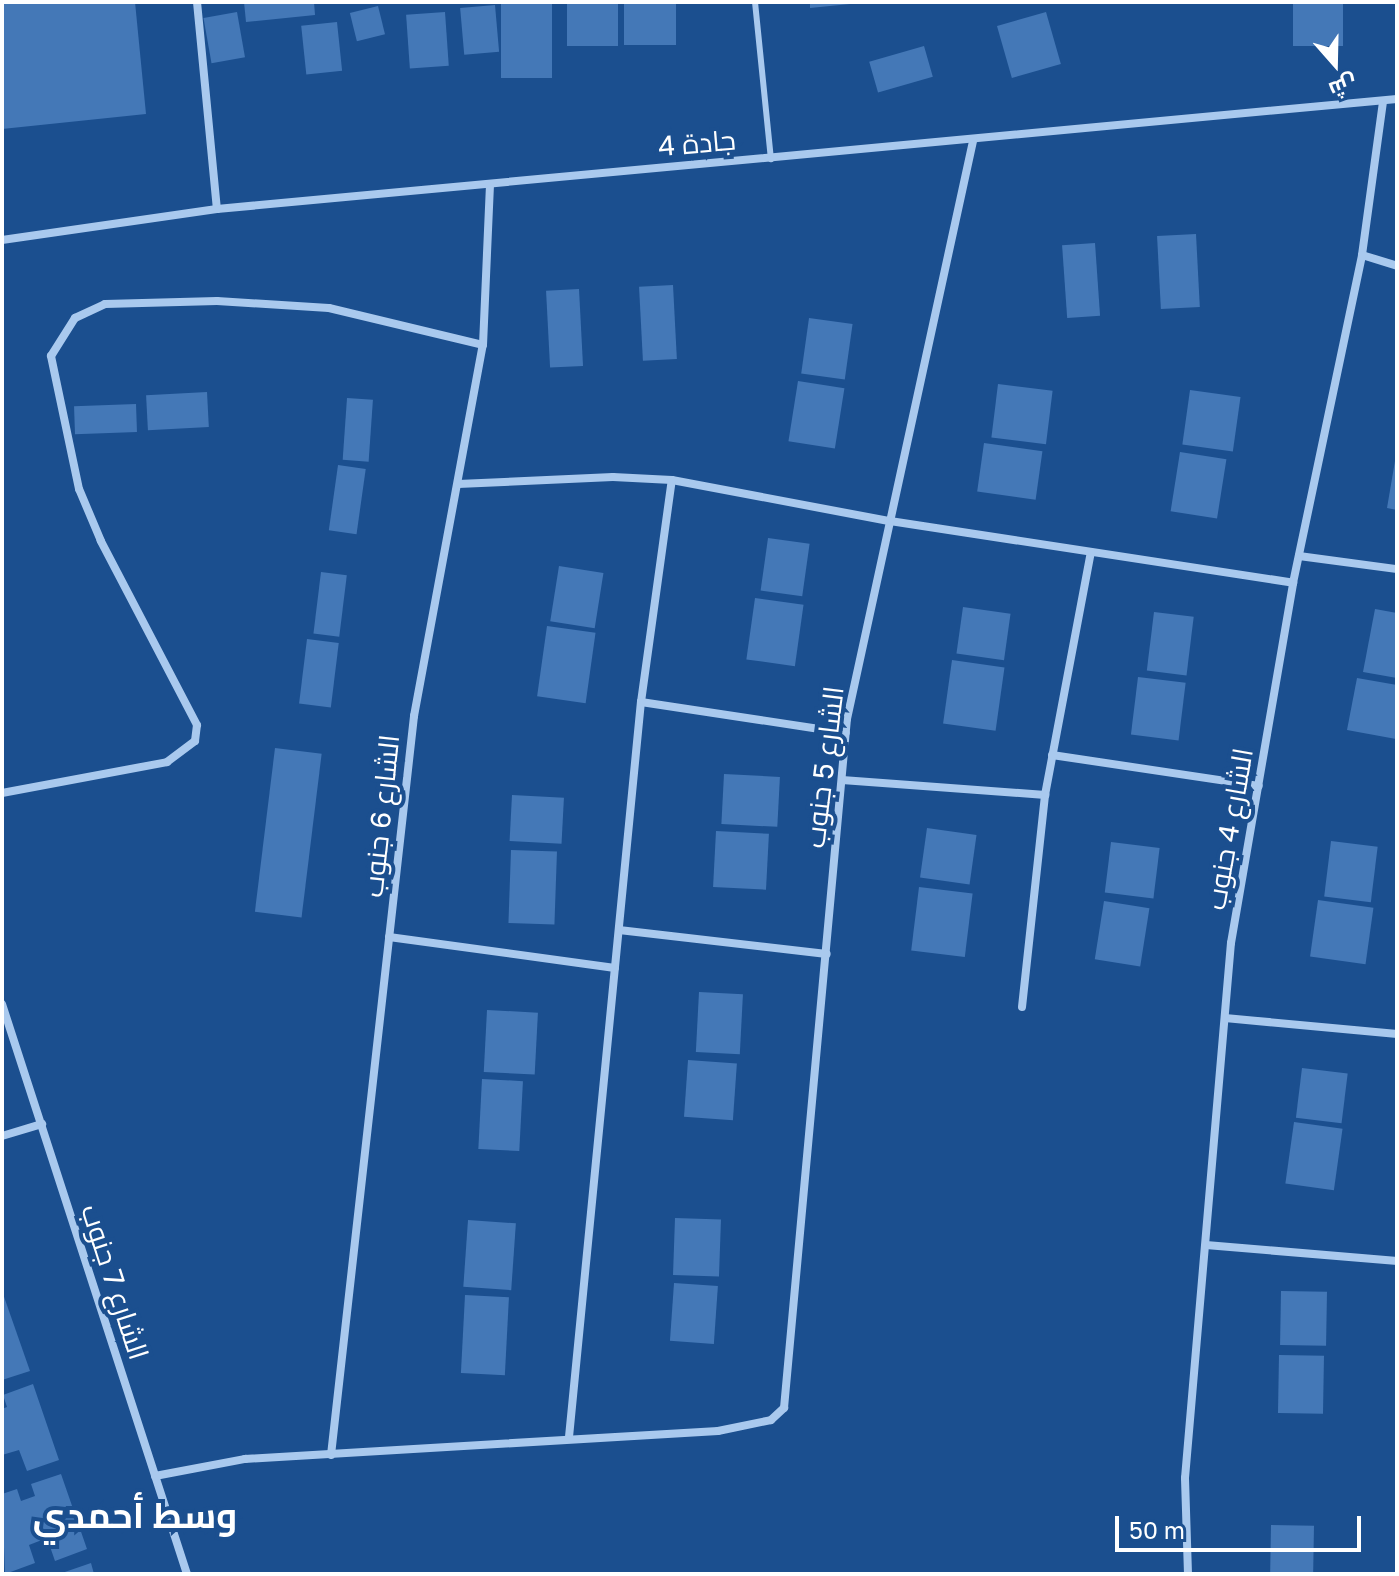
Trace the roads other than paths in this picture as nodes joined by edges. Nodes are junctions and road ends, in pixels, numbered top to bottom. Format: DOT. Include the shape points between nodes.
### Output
graph roads {
  1 [pos="197,2"];
  2 [pos="755,2"];
  3 [pos="1397,99"];
  4 [pos="1383,101"];
  5 [pos="973,141"];
  6 [pos="771,159"];
  7 [pos="490,184"];
  8 [pos="217,209"];
  9 [pos="2,240"];
  10 [pos="1362,255"];
  11 [pos="1397,266"];
  12 [pos="483,345"];
  13 [pos="672,480"];
  14 [pos="458,484"];
  15 [pos="890,521"];
  16 [pos="1091,552"];
  17 [pos="1299,556"];
  18 [pos="1397,569"];
  19 [pos="1293,583"];
  20 [pos="641,702"];
  21 [pos="846,733"];
  22 [pos="1052,755"];
  23 [pos="842,780"];
  24 [pos="1259,786"];
  25 [pos="2,793"];
  26 [pos="1045,795"];
  27 [pos="619,930"];
  28 [pos="389,937"];
  29 [pos="827,954"];
  30 [pos="615,968"];
  31 [pos="2,1004"];
  32 [pos="1022,1007"];
  33 [pos="1225,1018"];
  34 [pos="1397,1034"];
  35 [pos="42,1124"];
  36 [pos="2,1136"];
  37 [pos="1206,1245"];
  38 [pos="1397,1261"];
  39 [pos="569,1437"];
  40 [pos="331,1455"];
  41 [pos="155,1476"];
  42 [pos="187,1574"];
  43 [pos="1188,1574"];
  1 -- 8 [label="street"];
  2 -- 6 [label="lane"];
  3 -- 4 [label="street, جادة 4"];
  4 -- 5 [label="street, جادة 4"];
  4 -- 10 [label="street, الشارع 4 جنوب"];
  5 -- 6 [label="street, جادة 4"];
  5 -- 15 [label="street, الشارع 5 جنوب"];
  6 -- 7 [label="street, جادة 4"];
  7 -- 8 [label="street, جادة 4"];
  7 -- 12 [label="street, الشارع 6 جنوب"];
  8 -- 9 [label="street, جادة 4"];
  10 -- 11 [label="street"];
  10 -- 17 [label="street, الشارع 4 جنوب"];
  12 -- 14 [label="street, الشارع 6 جنوب"];
  12 -- 25 [label="street" via="329,308 217,301 105,304 75,318 51,356 79,489 197,725 195,741 167,762"];
  13 -- 14 [label="street" via="613,477"];
  13 -- 15 [label="street"];
  13 -- 20 [label="street"];
  14 -- 28 [label="street, الشارع 6 جنوب" via="414,716"];
  15 -- 16 [label="street"];
  15 -- 21 [label="street, الشارع 5 جنوب"];
  16 -- 19 [label="street"];
  16 -- 22 [label="street"];
  17 -- 18 [label="street"];
  17 -- 19 [label="street, الشارع 4 جنوب"];
  19 -- 24 [label="street, الشارع 4 جنوب"];
  20 -- 21 [label="street"];
  20 -- 27 [label="street"];
  21 -- 23 [label="street, الشارع 5 جنوب"];
  22 -- 24 [label="street"];
  22 -- 26 [label="street"];
  23 -- 26 [label="street"];
  23 -- 29 [label="street, الشارع 5 جنوب"];
  24 -- 33 [label="street, الشارع 4 جنوب" via="1231,943"];
  26 -- 32 [label="street"];
  27 -- 29 [label="street"];
  27 -- 30 [label="street"];
  28 -- 30 [label="street"];
  28 -- 40 [label="street, الشارع 6 جنوب"];
  29 -- 39 [label="street, الشارع 5 جنوب" via="784,1408 771,1420 718,1431"];
  30 -- 39 [label="street"];
  31 -- 35 [label="street, الشارع 7 جنوب"];
  33 -- 34 [label="street"];
  33 -- 37 [label="street, الشارع 4 جنوب"];
  35 -- 36 [label="street"];
  35 -- 41 [label="street, الشارع 7 جنوب"];
  37 -- 38 [label="street"];
  37 -- 43 [label="street, الشارع 4 جنوب" via="1185,1478"];
  39 -- 40 [label="street"];
  40 -- 41 [label="street" via="245,1459"];
  41 -- 42 [label="street, الشارع 7 جنوب"];
}
